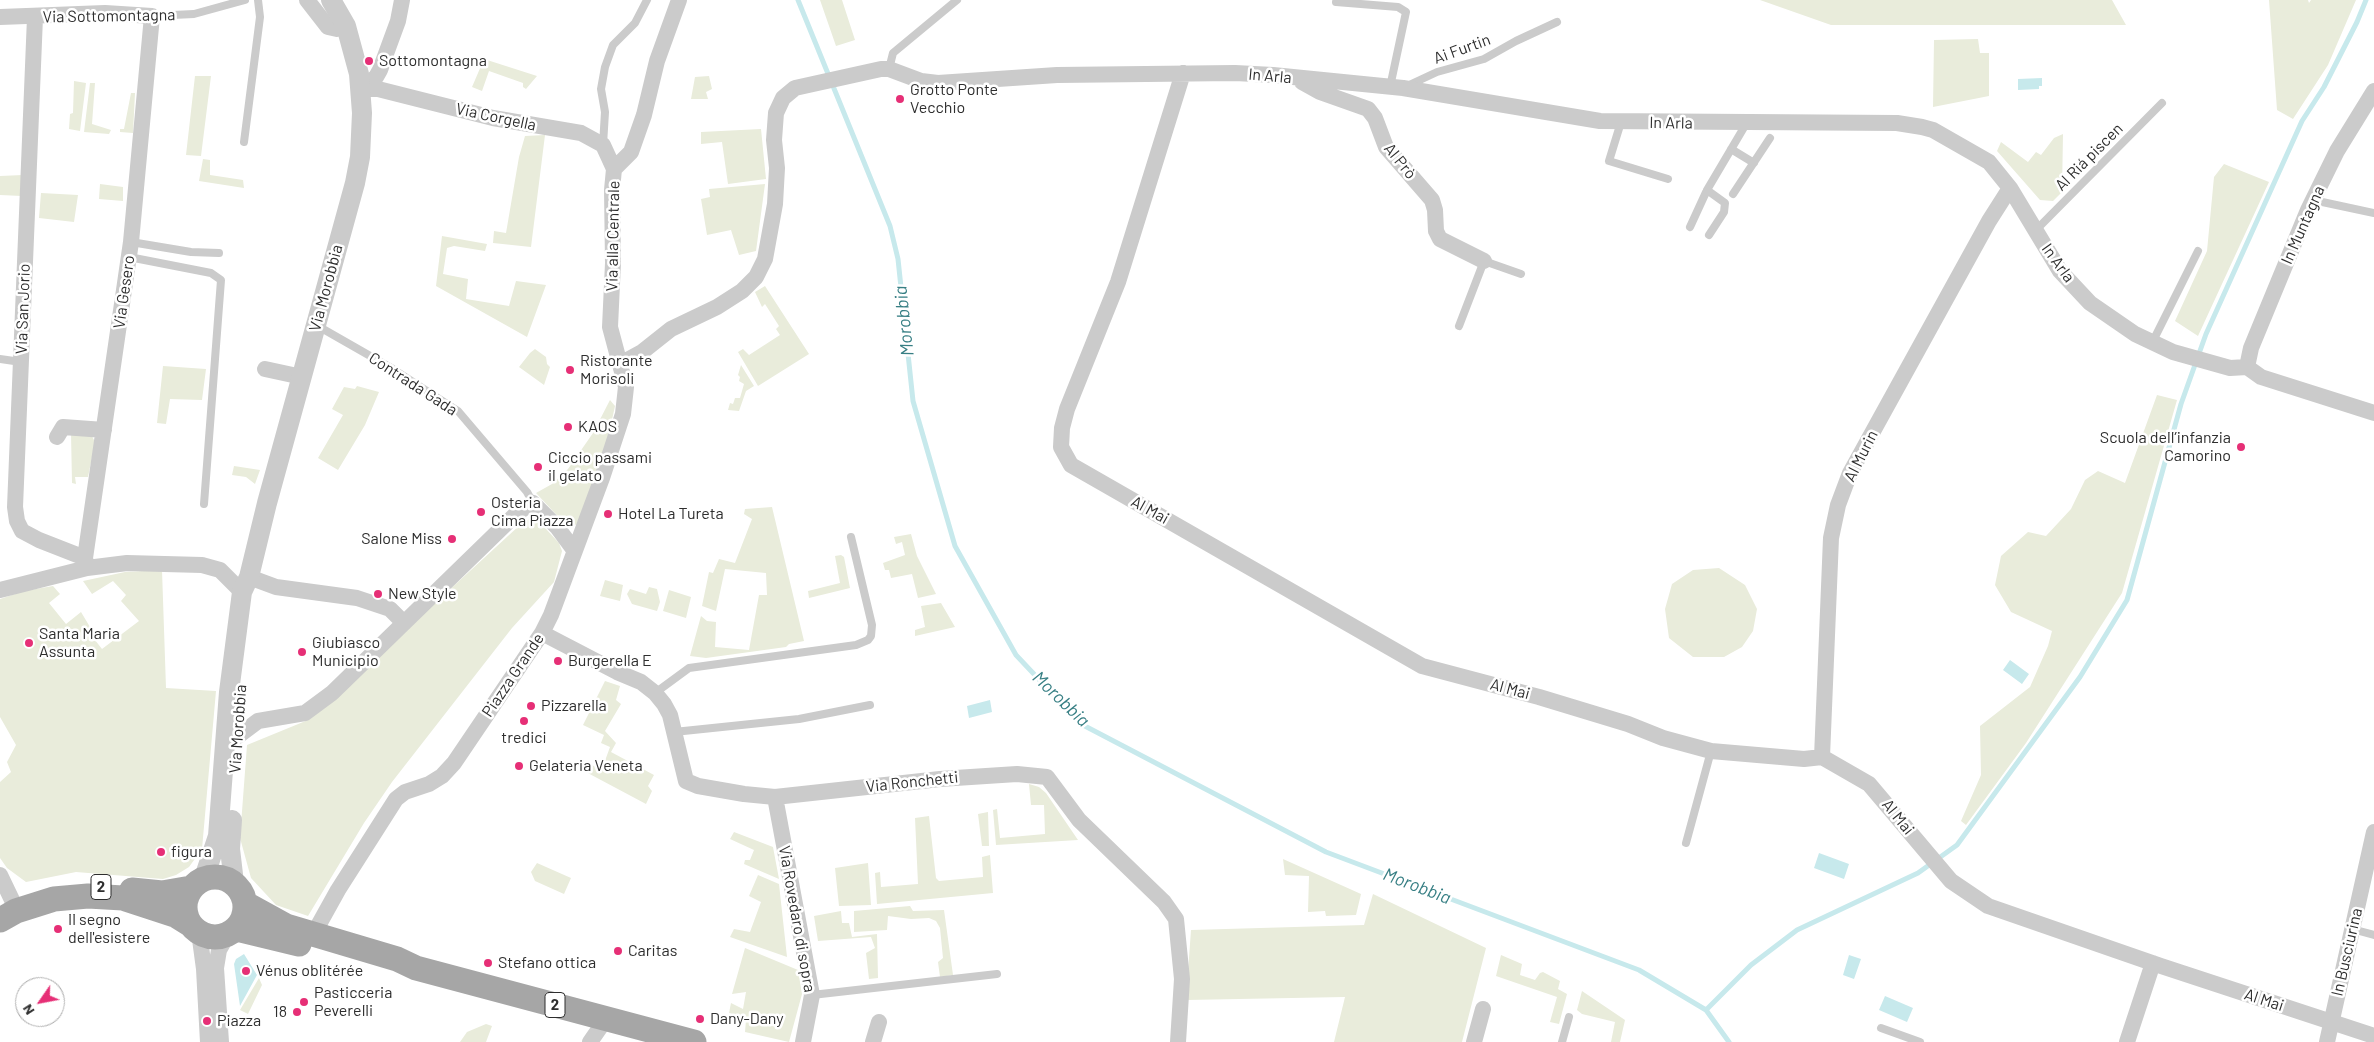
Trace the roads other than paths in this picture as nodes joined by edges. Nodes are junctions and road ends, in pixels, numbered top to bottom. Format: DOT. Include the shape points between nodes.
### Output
graph roads {
  1 [pos="245,0"];
  2 [pos="258,0"];
  3 [pos="307,0"];
  4 [pos="331,0"];
  5 [pos="402,0"];
  6 [pos="647,0"];
  7 [pos="679,0"];
  8 [pos="957,0"];
  9 [pos="1336,2"];
  10 [pos="152,16"];
  11 [pos="0,17"];
  12 [pos="35,17"];
  13 [pos="1557,22"];
  14 [pos="346,26"];
  15 [pos="889,69"];
  16 [pos="1183,73"];
  17 [pos="1296,78"];
  18 [pos="1396,87"];
  19 [pos="361,89"];
  20 [pos="2374,91"];
  21 [pos="2162,103"];
  22 [pos="1621,122"];
  23 [pos="1746,124"];
  24 [pos="1770,138"];
  25 [pos="244,142"];
  26 [pos="603,145"];
  27 [pos="1731,149"];
  28 [pos="1754,163"];
  29 [pos="614,169"];
  30 [pos="1668,179"];
  31 [pos="2010,188"];
  32 [pos="1707,190"];
  33 [pos="1733,194"];
  34 [pos="2313,200"];
  35 [pos="2374,213"];
  36 [pos="1690,227"];
  37 [pos="2035,231"];
  38 [pos="1709,235"];
  39 [pos="130,250"];
  40 [pos="2198,251"];
  41 [pos="218,253"];
  42 [pos="1484,260"];
  43 [pos="1521,274"];
  44 [pos="316,325"];
  45 [pos="1459,326"];
  46 [pos="2152,343"];
  47 [pos="0,359"];
  48 [pos="21,362"];
  49 [pos="620,364"];
  50 [pos="2247,367"];
  51 [pos="265,369"];
  52 [pos="302,377"];
  53 [pos="2374,413"];
  54 [pos="104,430"];
  55 [pos="57,437"];
  56 [pos="533,503"];
  57 [pos="204,504"];
  58 [pos="851,537"];
  59 [pos="574,550"];
  60 [pos="86,563"];
  61 [pos="245,585"];
  62 [pos="0,590"];
  63 [pos="404,623"];
  64 [pos="542,633"];
  65 [pos="654,693"];
  66 [pos="870,705"];
  67 [pos="672,732"];
  68 [pos="238,736"];
  69 [pos="1711,751"];
  70 [pos="1822,757"];
  71 [pos="775,797"];
  72 [pos="2374,832"];
  73 [pos="1686,843"];
  74 [pos="0,875"];
  75 [pos="234,882"];
  76 [pos="198,883"];
  77 [pos="246,904"];
  78 [pos="4,909"];
  79 [pos="195,929"];
  80 [pos="2352,929"];
  81 [pos="233,932"];
  82 [pos="2374,935"];
  83 [pos="313,936"];
  84 [pos="2153,963"];
  85 [pos="416,968"];
  86 [pos="996,974"];
  87 [pos="812,995"];
  88 [pos="1483,1009"];
  89 [pos="1568,1017"];
  90 [pos="606,1019"];
  91 [pos="879,1022"];
  92 [pos="2331,1022"];
  93 [pos="1881,1028"];
  94 [pos="2374,1036"];
  95 [pos="208,1042"];
  96 [pos="221,1042"];
  97 [pos="590,1042"];
  98 [pos="694,1042"];
  99 [pos="803,1042"];
  100 [pos="873,1042"];
  101 [pos="1178,1042"];
  102 [pos="1474,1042"];
  103 [pos="1562,1042"];
  104 [pos="1920,1042"];
  105 [pos="2127,1042"];
  106 [pos="2327,1042"];
  1 -- 10 [label="lane, Via Sottomontagna" via="194,14"];
  2 -- 25 [label="lane" via="260,17"];
  3 -- 14 [label="street" via="328,27"];
  4 -- 14 [label="street, Via Morobbia"];
  5 -- 19 [label="street" via="380,70"];
  6 -- 26 [label="lane" via="635,22 613,45 605,67 601,89 605,112"];
  7 -- 29 [label="street, Via alla Centrale" via="657,61 631,152"];
  8 -- 15 [label="lane" via="893,53"];
  9 -- 18 [label="lane" via="1398,7 1406,12"];
  10 -- 12 [label="street, Via Sottomontagna" via="105,13"];
  10 -- 39 [label="street, Via Gesero"];
  11 -- 12 [label="street, Via Sottomontagna"];
  12 -- 48 [label="street, Via San Jorio"];
  13 -- 18 [label="lane, Ai Furtin" via="1484,59"];
  14 -- 19 [label="street, Via Morobbia"];
  15 -- 16 [label="street, In Arla" via="938,84 1057,75"];
  15 -- 49 [label="street, In Arla" via="799,86 787,93 776,113 775,204 765,259 756,277 742,291 717,307 671,329 642,352"];
  16 -- 17 [label="street, In Arla"];
  16 -- 69 [label="street, Al Mai" via="1118,282 1067,409 1061,439 1066,459 1079,470 1422,666 1539,697"];
  17 -- 18 [label="street, In Arla"];
  17 -- 42 [label="street, Al Prò" via="1320,92 1368,108 1386,147 1432,200 1440,240"];
  18 -- 22 [label="street, In Arla" via="1571,117"];
  19 -- 26 [label="street, Via Corgella" via="378,89 493,118 581,133"];
  19 -- 44 [label="street, Via Morobbia" via="360,157"];
  20 -- 34 [label="street, In Muntagna"];
  21 -- 37 [label="lane, Al Riá piscen"];
  22 -- 23 [label="street, In Arla"];
  22 -- 30 [label="lane" via="1609,161"];
  23 -- 27 [label="lane"];
  23 -- 31 [label="street, In Arla" via="1897,123 1922,126 1990,162"];
  24 -- 28 [label="lane"];
  26 -- 29 [label="street"];
  27 -- 28 [label="lane"];
  27 -- 32 [label="lane"];
  28 -- 33 [label="lane"];
  29 -- 49 [label="street, Via alla Centrale" via="610,327"];
  31 -- 37 [label="street, In Arla"];
  31 -- 70 [label="street, Al Murin" via="1850,473 1838,505 1831,538"];
  32 -- 36 [label="lane"];
  32 -- 38 [label="lane" via="1725,204 1724,212"];
  34 -- 35 [label="lane"];
  34 -- 50 [label="street, In Muntagna" via="2251,348"];
  37 -- 46 [label="street, In Arla" via="2060,271 2090,303"];
  39 -- 41 [label="lane"];
  39 -- 54 [label="street, Via Gesero"];
  39 -- 57 [label="lane" via="211,273 221,280"];
  40 -- 46 [label="lane"];
  42 -- 43 [label="lane"];
  42 -- 45 [label="lane"];
  44 -- 52 [label="street, Via Morobbia"];
  44 -- 56 [label="lane, Contrada Gada" via="458,411"];
  46 -- 50 [label="street, In Arla" via="2214,365"];
  47 -- 48 [label="lane"];
  48 -- 60 [label="street, Via San Jorio" via="17,521 27,534"];
  49 -- 59 [label="street, Piazza Grande" via="626,387 623,414"];
  50 -- 53 [label="street, In Arla" via="2261,377"];
  51 -- 52 [label="street"];
  52 -- 61 [label="street, Via Morobbia"];
  54 -- 55 [label="street" via="63,427"];
  54 -- 60 [label="street, Via Gesero"];
  56 -- 59 [label="street, Contrada Gada"];
  56 -- 63 [label="street" via="516,514"];
  58 -- 65 [label="lane" via="872,625 868,640 856,645 689,668"];
  59 -- 64 [label="street, Piazza Grande"];
  60 -- 61 [label="street" via="202,565 220,570"];
  60 -- 62 [label="street"];
  61 -- 63 [label="street" via="358,598 390,609"];
  61 -- 68 [label="street, Via Morobbia" via="252,593"];
  61 -- 76 [label="street, Via Morobbia" via="228,702 218,836"];
  63 -- 68 [label="street" via="316,706 305,713 258,721"];
  64 -- 65 [label="street, Via Ronchetti" via="641,682"];
  64 -- 83 [label="street, Piazza Grande" via="454,763 436,780 405,792 396,800 338,890"];
  65 -- 67 [label="street, Via Ronchetti" via="670,716"];
  66 -- 67 [label="lane" via="800,719"];
  67 -- 71 [label="street, Via Ronchetti" via="686,781 718,791"];
  68 -- 75 [label="street, Via Morobbia" via="230,849"];
  69 -- 70 [label="street, Al Mai" via="1786,758"];
  69 -- 73 [label="lane"];
  70 -- 84 [label="street, Al Mai" via="1869,784 1959,888 1988,906"];
  71 -- 87 [label="street, Via Rovedaro di sopra"];
  71 -- 101 [label="street, Via Ronchetti" via="940,779 1017,774 1046,777 1090,832 1142,880 1176,918 1182,979"];
  72 -- 80 [label="street, In Busciurina"];
  74 -- 78 [label="street"];
  75 -- 76 [label="main road" via="220,876"];
  75 -- 77 [label="main road"];
  76 -- 78 [label="main road, 2" via="162,893 76,884 34,892"];
  76 -- 79 [label="main road" via="185,906 186,916"];
  77 -- 81 [label="main road" via="244,918"];
  77 -- 83 [label="main road, 2" via="286,926"];
  78 -- 79 [label="main road, 2" via="16,911 54,899 88,896 123,898 176,915"];
  79 -- 81 [label="main road" via="213,937"];
  79 -- 95 [label="street" via="204,969"];
  80 -- 82 [label="lane"];
  80 -- 92 [label="street, In Busciurina"];
  81 -- 85 [label="main road, 2" via="394,970"];
  81 -- 96 [label="street" via="219,950 216,968"];
  83 -- 85 [label="main road, 2" via="397,959"];
  84 -- 92 [label="street, Al Mai"];
  84 -- 105 [label="street"];
  85 -- 90 [label="main road, 2"];
  86 -- 87 [label="lane"];
  87 -- 99 [label="street, Via Rovedaro di sopra"];
  88 -- 102 [label="street"];
  89 -- 103 [label="lane"];
  90 -- 97 [label="street"];
  90 -- 98 [label="main road, 2"];
  91 -- 100 [label="street"];
  92 -- 94 [label="street, Al Mai"];
  92 -- 106 [label="street, In Busciurina"];
  93 -- 104 [label="lane"];
}
